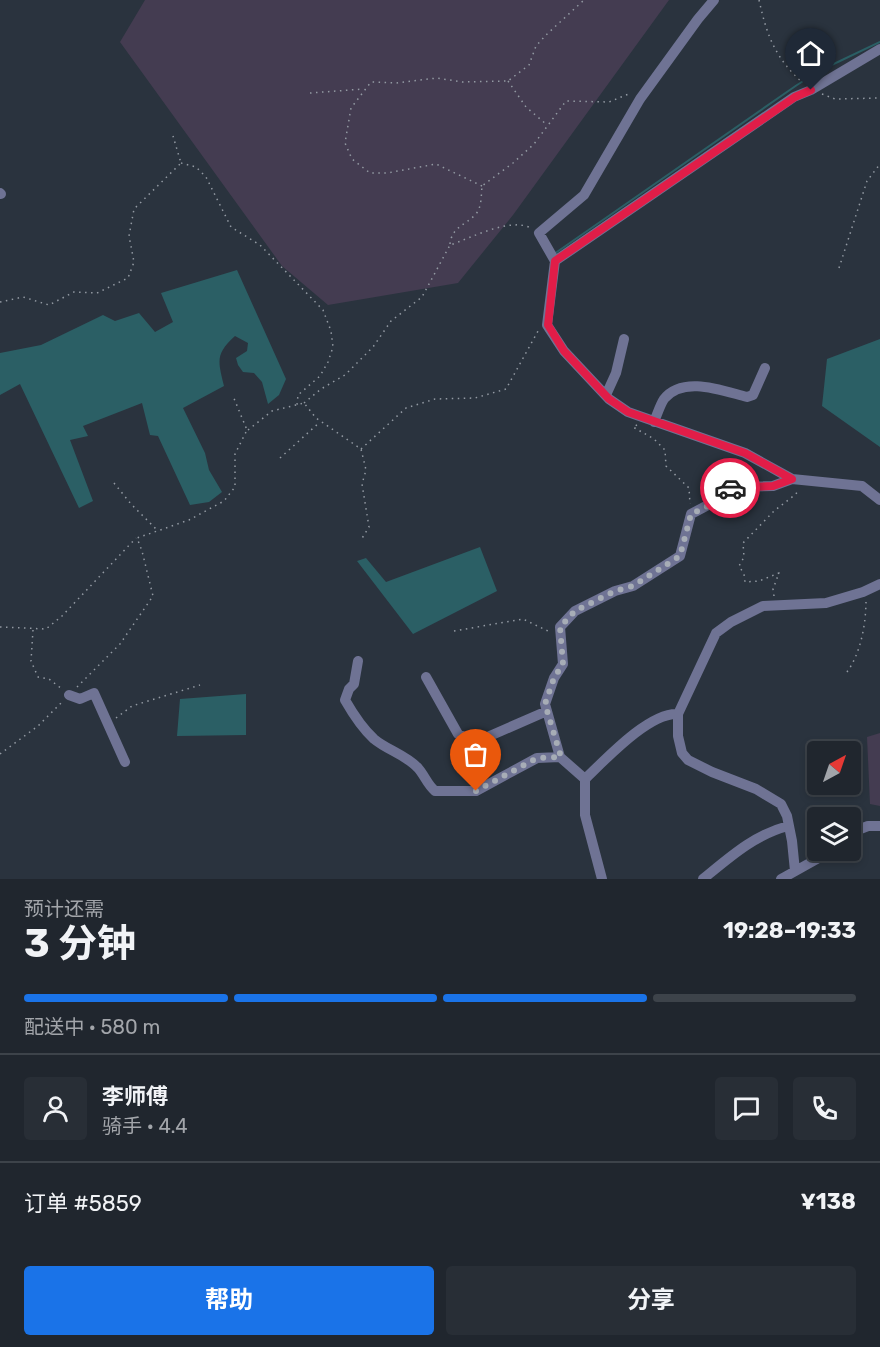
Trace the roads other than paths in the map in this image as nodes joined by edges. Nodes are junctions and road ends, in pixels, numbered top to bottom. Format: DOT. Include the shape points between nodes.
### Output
graph roads {
  1 [pos="714,0"];
  2 [pos="880,49"];
  3 [pos="555,261"];
  4 [pos="624,339"];
  5 [pos="765,368"];
  6 [pos="606,395"];
  7 [pos="651,420"];
  8 [pos="795,479"];
  9 [pos="880,500"];
  10 [pos="880,584"];
  11 [pos="358,661"];
  12 [pos="426,677"];
  13 [pos="69,695"];
  14 [pos="547,711"];
  15 [pos="678,714"];
  16 [pos="561,757"];
  17 [pos="125,762"];
  18 [pos="585,779"];
  19 [pos="788,826"];
  20 [pos="880,826"];
  21 [pos="861,829"];
  22 [pos="813,861"];
  23 [pos="795,871"];
  24 [pos="601,879"];
  25 [pos="704,879"];
  26 [pos="781,879"];
  1 -- 3 [label="street" via="640,99 584,195 539,233"];
  2 -- 3 [label="street" via="795,97"];
  3 -- 6 [label="street" via="548,325 564,351"];
  4 -- 6 [label="street"];
  5 -- 7 [label="street" via="753,395 698,386 677,389 664,399"];
  6 -- 7 [label="street" via="628,412"];
  7 -- 8 [label="street" via="745,453"];
  8 -- 9 [label="street" via="862,486"];
  8 -- 14 [label="street" via="773,486 731,487 691,514 680,556 633,586 575,611 560,627 563,664 545,704"];
  10 -- 15 [label="street" via="826,603 763,606 731,622 716,633"];
  11 -- 16 [label="street" via="354,684 345,700 356,719 375,739 418,769 435,791 476,791 537,758"];
  12 -- 14 [label="street" via="458,734 476,742"];
  13 -- 17 [label="street" via="80,699 94,693"];
  14 -- 16 [label="street"];
  15 -- 18 [label="street" via="662,717 627,739"];
  15 -- 19 [label="street" via="678,736 688,760 769,796 781,804"];
  16 -- 18 [label="street"];
  18 -- 24 [label="street" via="585,815"];
  19 -- 23 [label="street"];
  19 -- 25 [label="street" via="767,832"];
  20 -- 21 [label="street"];
  22 -- 23 [label="street"];
  23 -- 26 [label="street"];
}
